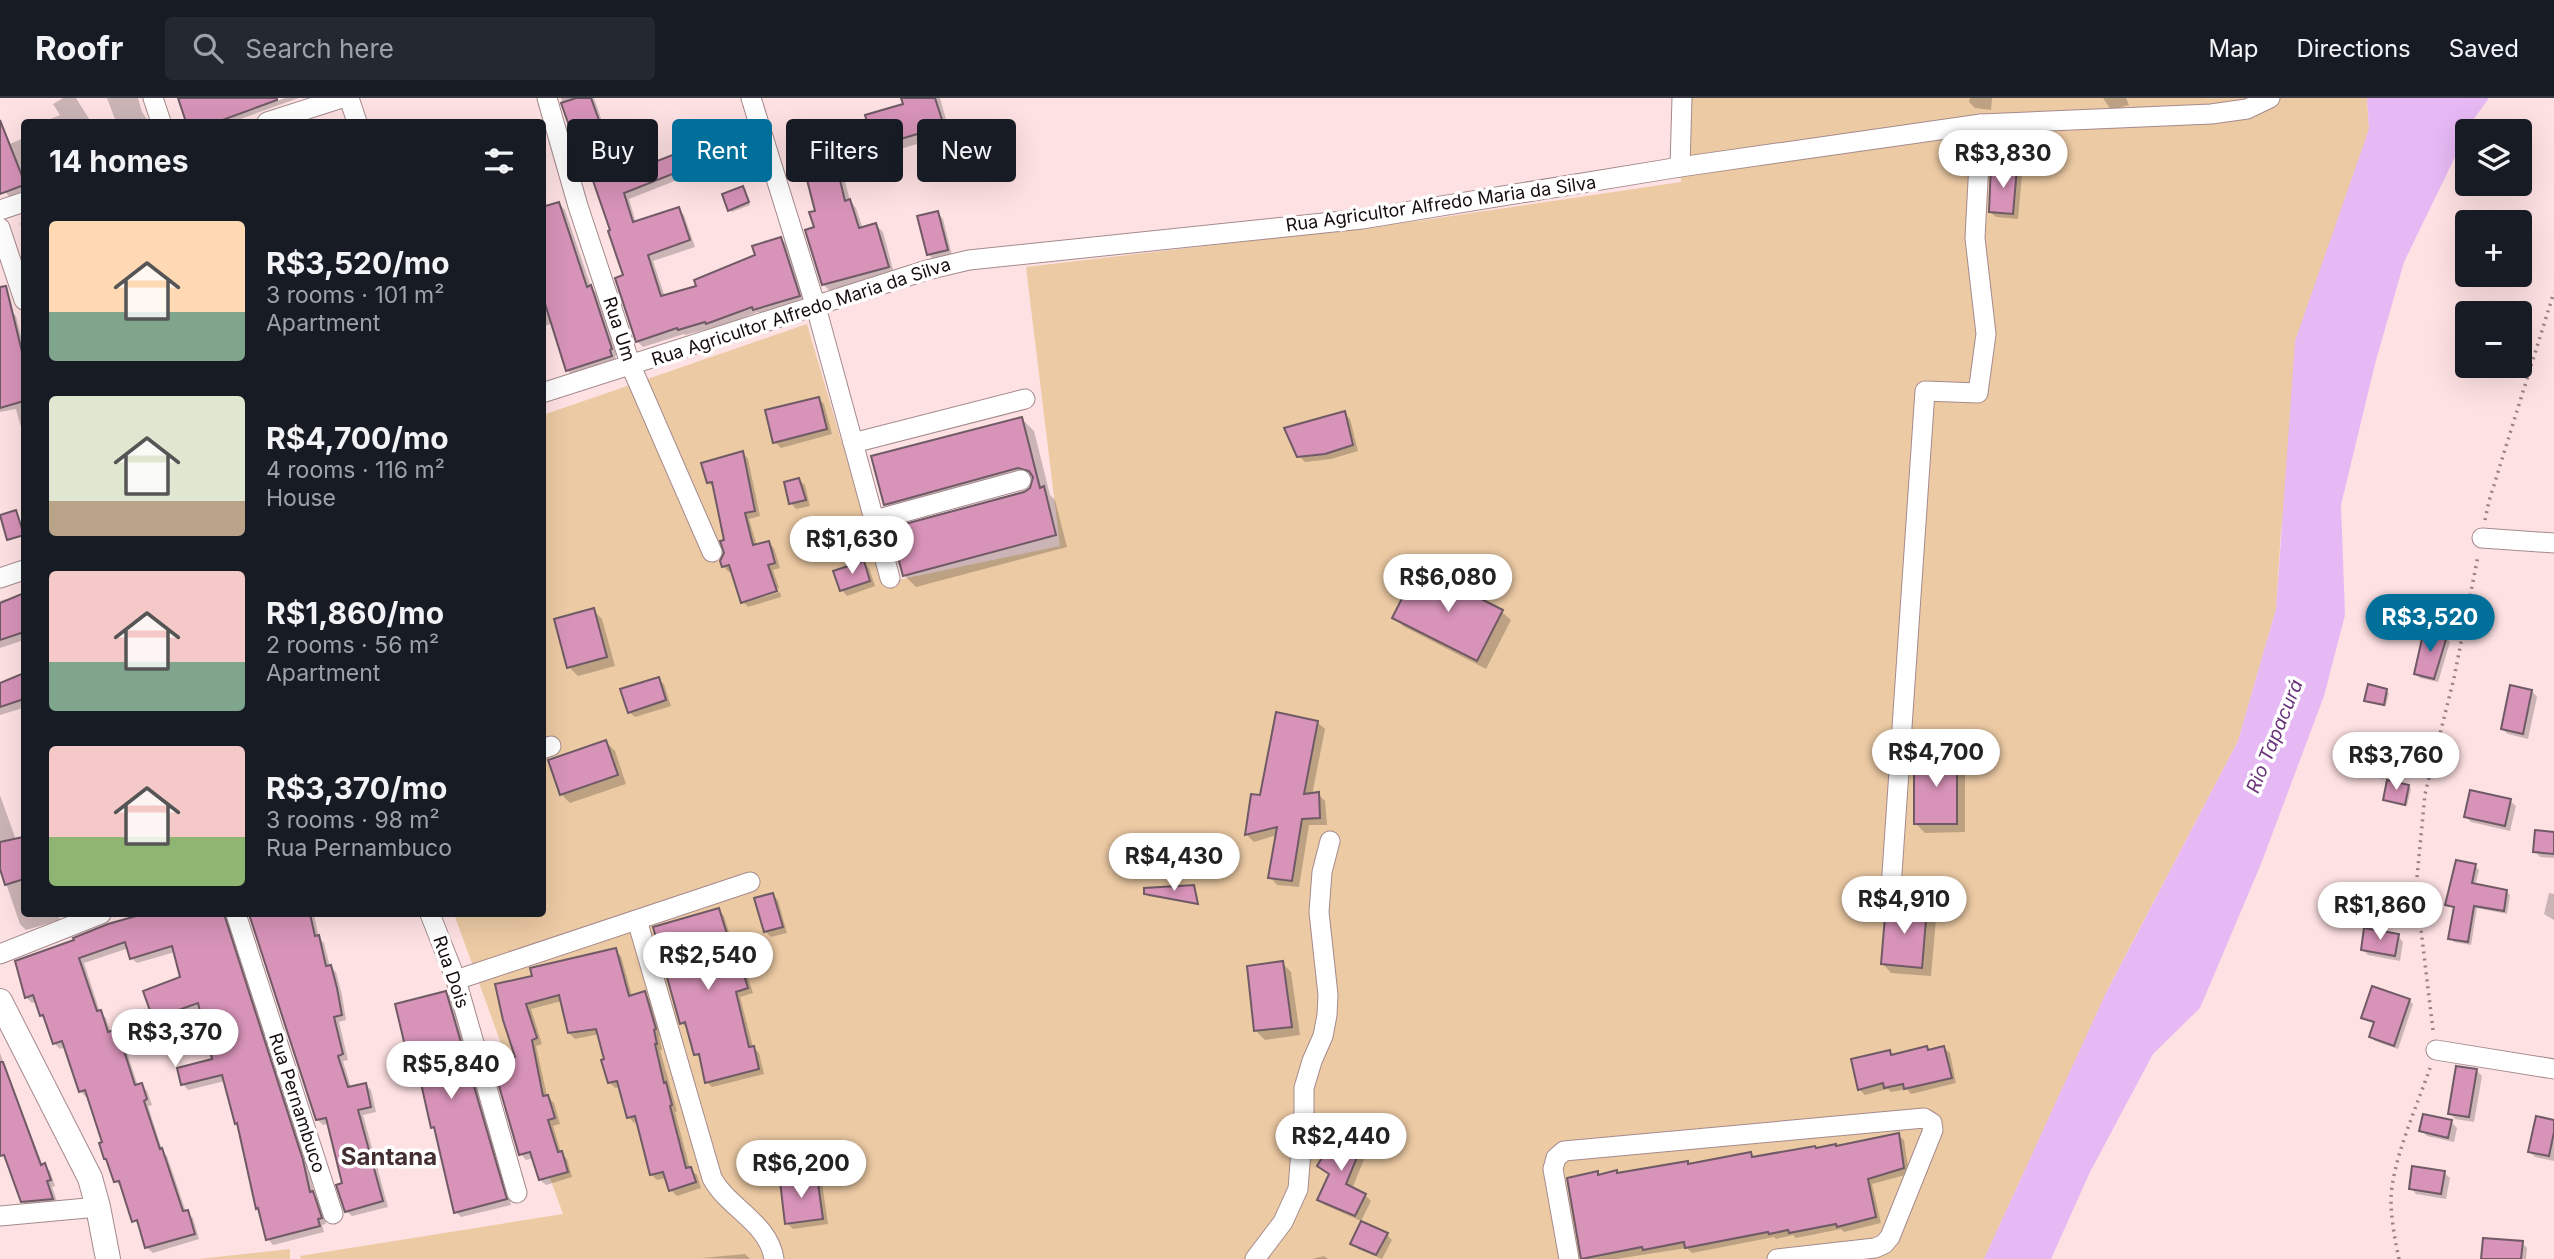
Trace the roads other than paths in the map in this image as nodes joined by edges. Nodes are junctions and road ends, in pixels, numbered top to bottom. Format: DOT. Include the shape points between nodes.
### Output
graph roads {
  1 [pos="153,98"];
  2 [pos="342,98"];
  3 [pos="349,98"];
  4 [pos="547,98"];
  5 [pos="751,98"];
  6 [pos="1682,98"];
  7 [pos="2270,98"];
  8 [pos="160,119"];
  9 [pos="276,119"];
  10 [pos="356,119"];
  11 [pos="1981,124"];
  12 [pos="1680,167"];
  13 [pos="21,203"];
  14 [pos="0,210"];
  15 [pos="0,228"];
  16 [pos="21,291"];
  17 [pos="816,307"];
  18 [pos="631,366"];
  19 [pos="546,392"];
  20 [pos="1025,399"];
  21 [pos="853,443"];
  22 [pos="1021,481"];
  23 [pos="875,520"];
  24 [pos="2482,538"];
  25 [pos="2554,543"];
  26 [pos="712,552"];
  27 [pos="21,570"];
  28 [pos="0,578"];
  29 [pos="890,578"];
  30 [pos="1330,841"];
  31 [pos="750,882"];
  32 [pos="1891,888"];
  33 [pos="93,917"];
  34 [pos="237,917"];
  35 [pos="431,917"];
  36 [pos="636,920"];
  37 [pos="0,954"];
  38 [pos="456,980"];
  39 [pos="0,1001"];
  40 [pos="2436,1050"];
  41 [pos="2554,1069"];
  42 [pos="517,1193"];
  43 [pos="99,1207"];
  44 [pos="333,1214"];
  45 [pos="0,1216"];
  46 [pos="108,1259"];
  47 [pos="774,1259"];
  48 [pos="1255,1259"];
  49 [pos="1569,1259"];
  50 [pos="1777,1259"];
  1 -- 8 [label="street"];
  2 -- 9 [label="street"];
  3 -- 10 [label="street"];
  4 -- 18 [label="street, Rua Um"];
  5 -- 17 [label="street"];
  6 -- 12 [label="street"];
  7 -- 11 [label="street, Rua Agricultor Alfredo Maria da Silva" via="2247,109 2211,114"];
  11 -- 12 [label="street, Rua Agricultor Alfredo Maria da Silva"];
  11 -- 32 [label="street" via="1975,238 1986,334 1978,393 1925,391"];
  12 -- 17 [label="street, Rua Agricultor Alfredo Maria da Silva" via="1362,219 969,260"];
  13 -- 14 [label="street"];
  15 -- 16 [label="street"];
  17 -- 18 [label="street, Rua Agricultor Alfredo Maria da Silva"];
  17 -- 21 [label="street"];
  18 -- 19 [label="street, Rua Agricultor Alfredo Maria da Silva"];
  18 -- 26 [label="street, Rua Um"];
  20 -- 21 [label="street"];
  21 -- 23 [label="street"];
  22 -- 23 [label="street"];
  23 -- 29 [label="street"];
  24 -- 25 [label="street"];
  27 -- 28 [label="street"];
  30 -- 48 [label="street" via="1319,912 1327,1015 1304,1088 1298,1189 1283,1222"];
  31 -- 36 [label="street"];
  33 -- 37 [label="street"];
  34 -- 44 [label="street, Rua Pernambuco"];
  35 -- 38 [label="street, Rua Dois"];
  36 -- 38 [label="street"];
  36 -- 47 [label="street" via="712,1178 764,1234 773,1247"];
  38 -- 42 [label="street, Rua Dois"];
  39 -- 43 [label="street" via="90,1178"];
  40 -- 41 [label="street"];
  43 -- 45 [label="street"];
  43 -- 46 [label="street"];
  49 -- 50 [label="street" via="1553,1168 1564,1151 1924,1118 1932,1123 1933,1130 1884,1244"];
}
